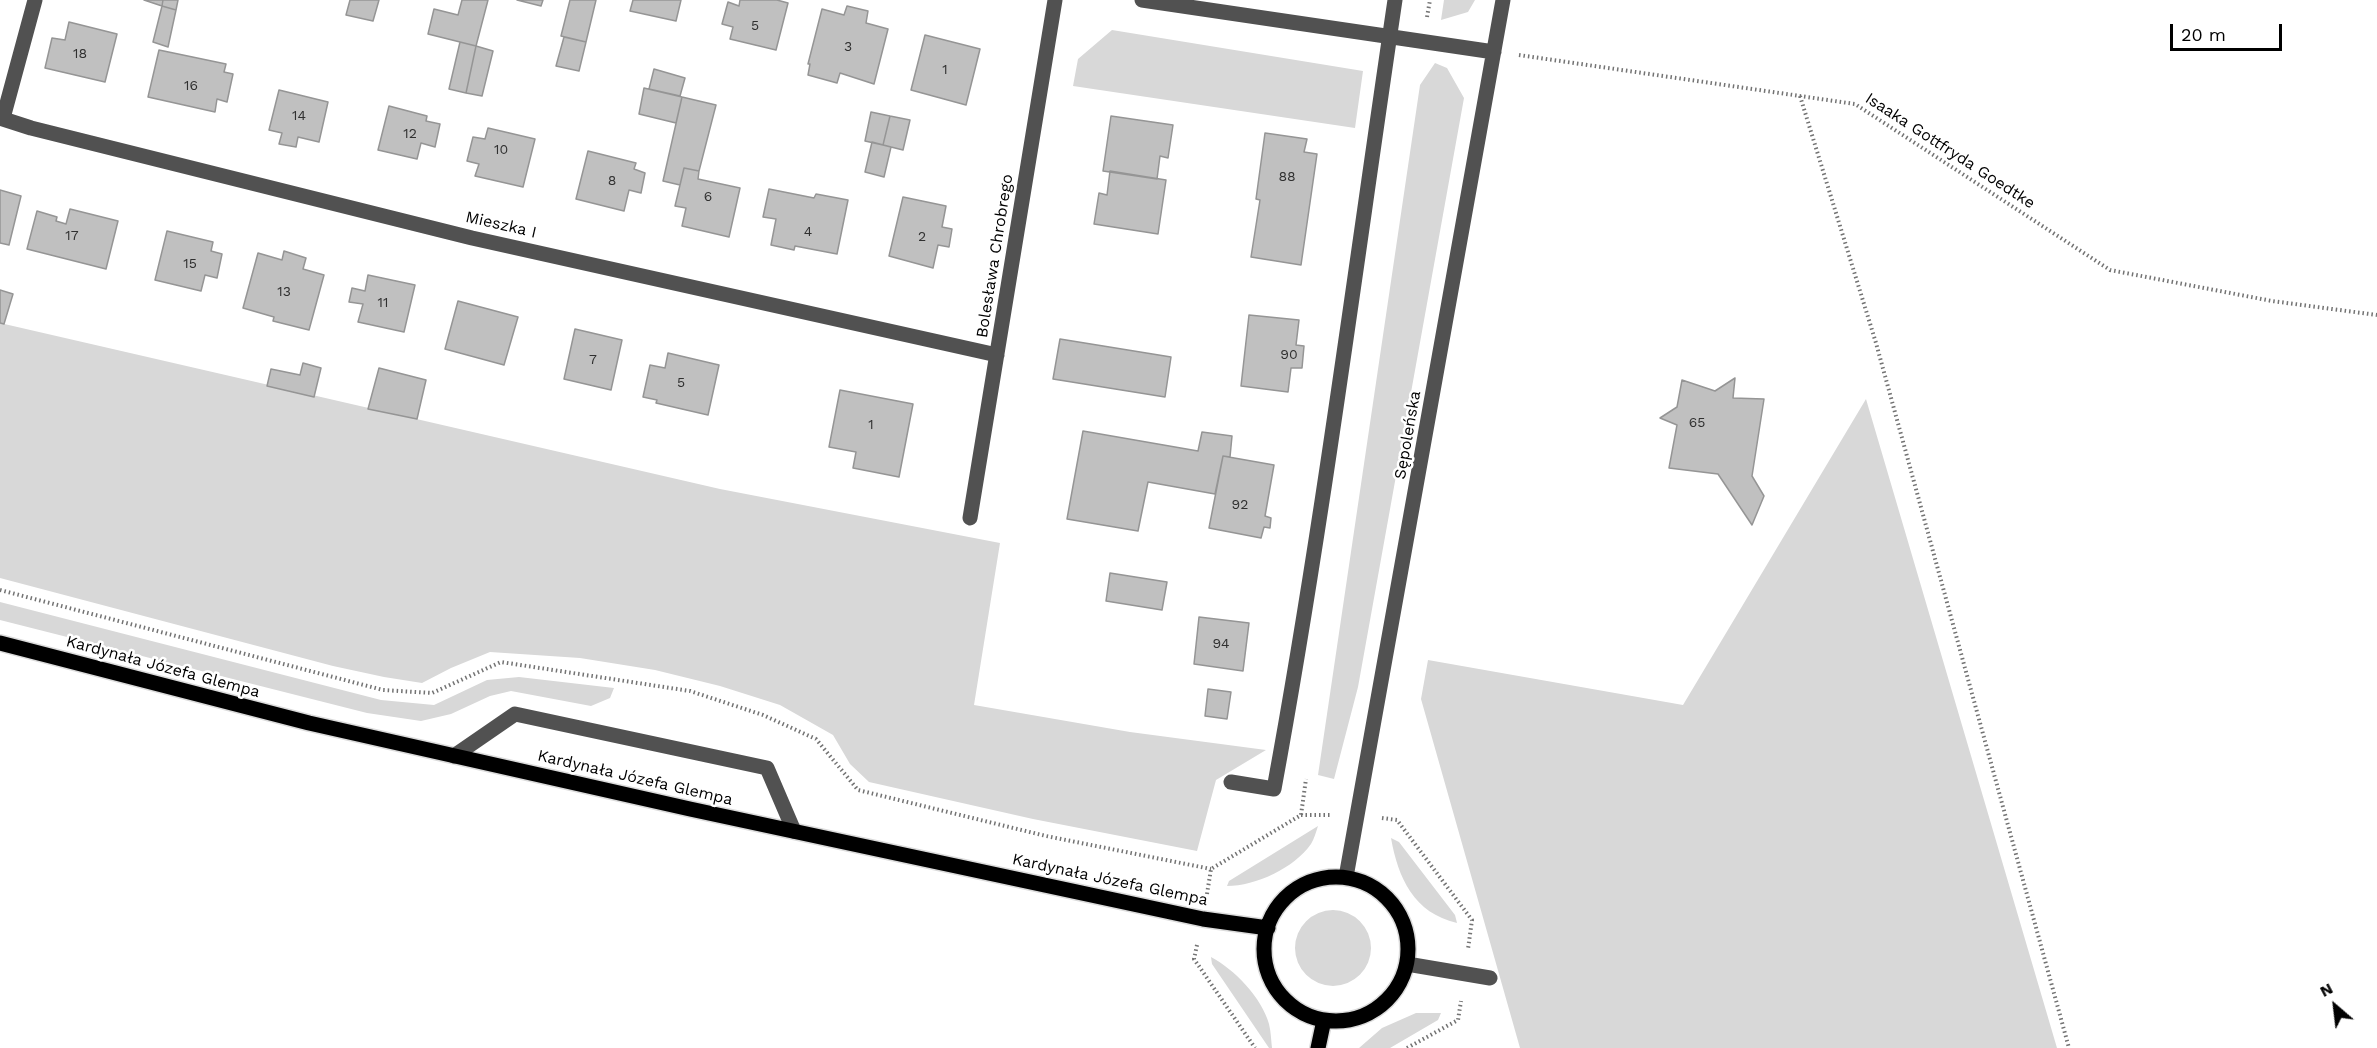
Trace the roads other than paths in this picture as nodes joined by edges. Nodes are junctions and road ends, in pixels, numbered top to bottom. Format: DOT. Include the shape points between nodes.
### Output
graph roads {
  1 [pos="35,0"];
  2 [pos="1055,0"];
  3 [pos="1142,0"];
  4 [pos="1395,0"];
  5 [pos="1503,0"];
  6 [pos="1390,35"];
  7 [pos="1494,52"];
  8 [pos="2,118"];
  9 [pos="997,355"];
  10 [pos="970,518"];
  11 [pos="0,643"];
  12 [pos="454,756"];
  13 [pos="1231,782"];
  14 [pos="794,831"];
  15 [pos="1346,877"];
  16 [pos="1268,928"];
  17 [pos="1407,964"];
  18 [pos="1490,978"];
  19 [pos="1324,1020"];
  20 [pos="1318,1048"];
  1 -- 8 [label="street"];
  2 -- 9 [label="street, Bolesława Chrobrego"];
  3 -- 6 [label="street"];
  4 -- 6 [label="street"];
  5 -- 7 [label="street, Sępoleńska"];
  6 -- 7 [label="street"];
  6 -- 13 [label="street" via="1299,655 1274,789"];
  7 -- 15 [label="street, Sępoleńska"];
  8 -- 9 [label="street, Mieszka I" via="472,238"];
  9 -- 10 [label="street, Bolesława Chrobrego"];
  11 -- 12 [label="main road, Kardynała Józefa Glempa"];
  12 -- 14 [label="main road, Kardynała Józefa Glempa"];
  12 -- 14 [label="street" via="515,714 767,768"];
  14 -- 16 [label="main road, Kardynała Józefa Glempa" via="1203,919"];
  15 -- 16 [label="main road" via="1313,880 1293,891 1277,908"];
  15 -- 17 [label="main road" via="1382,892 1395,907 1409,944"];
  16 -- 19 [label="main road" via="1264,952 1275,986 1296,1008"];
  17 -- 18 [label="street"];
  17 -- 19 [label="main road" via="1402,979 1383,1004 1355,1018"];
  19 -- 20 [label="main road"];
}
